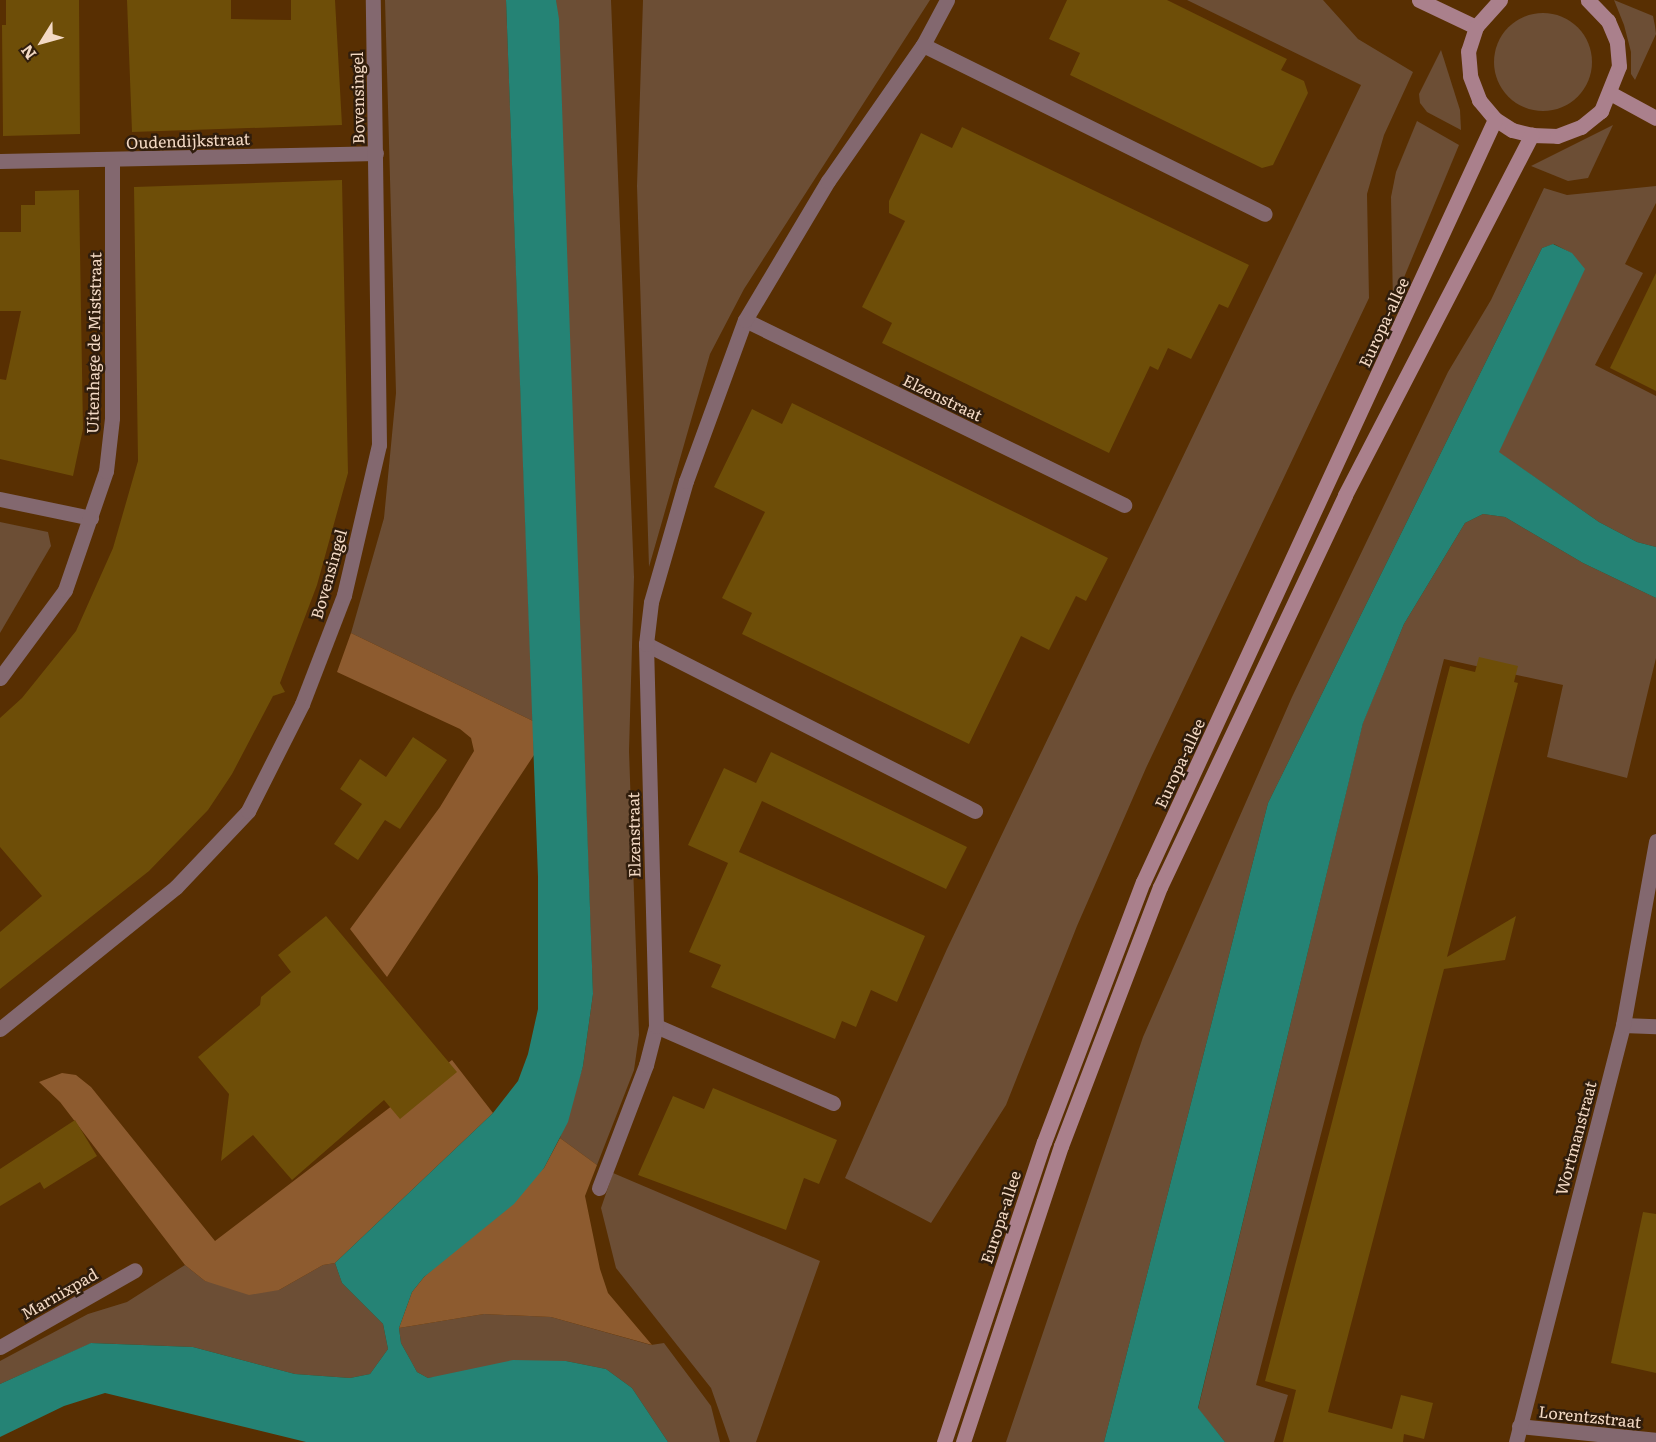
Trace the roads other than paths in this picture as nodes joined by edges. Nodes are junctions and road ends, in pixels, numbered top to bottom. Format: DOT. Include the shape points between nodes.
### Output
graph roads {
  1 [pos="373,0"];
  2 [pos="947,0"];
  3 [pos="1419,0"];
  4 [pos="1500,0"];
  5 [pos="1592,1"];
  6 [pos="1476,27"];
  7 [pos="924,45"];
  8 [pos="1610,93"];
  9 [pos="1656,118"];
  10 [pos="1495,119"];
  11 [pos="1532,135"];
  12 [pos="376,153"];
  13 [pos="0,161"];
  14 [pos="112,161"];
  15 [pos="1265,214"];
  16 [pos="745,320"];
  17 [pos="0,499"];
  18 [pos="1124,505"];
  19 [pos="91,518"];
  20 [pos="646,644"];
  21 [pos="0,678"];
  22 [pos="975,812"];
  23 [pos="1656,841"];
  24 [pos="1623,1025"];
  25 [pos="656,1026"];
  26 [pos="1656,1026"];
  27 [pos="0,1029"];
  28 [pos="833,1103"];
  29 [pos="599,1188"];
  30 [pos="135,1270"];
  31 [pos="0,1347"];
  32 [pos="1519,1426"];
  33 [pos="1656,1440"];
  34 [pos="944,1442"];
  35 [pos="963,1442"];
  36 [pos="1516,1442"];
  1 -- 12 [label="street, Bovensingel"];
  2 -- 7 [label="street, Elzenstraat"];
  3 -- 6 [label="main road"];
  4 -- 6 [label="main road"];
  5 -- 8 [label="main road" via="1608,21 1617,42 1619,66"];
  6 -- 10 [label="main road" via="1468,51 1470,76 1479,100"];
  7 -- 15 [label="street"];
  7 -- 16 [label="street, Elzenstraat" via="828,181"];
  8 -- 9 [label="main road"];
  8 -- 11 [label="main road" via="1601,111 1581,127 1557,136"];
  10 -- 11 [label="main road"];
  10 -- 34 [label="main road, Europa-allee" via="1143,882 1044,1142"];
  11 -- 35 [label="main road" via="1345,495 1160,887 1061,1146"];
  12 -- 14 [label="street, Oudendijkstraat"];
  12 -- 27 [label="street, Bovensingel" via="379,445 344,595 302,704 248,812 176,887"];
  13 -- 14 [label="street, Oudendijkstraat"];
  14 -- 19 [label="street, Uitenhage de Miststraat" via="112,418 106,471"];
  16 -- 18 [label="street, Elzenstraat"];
  16 -- 20 [label="street, Elzenstraat" via="686,481 651,602"];
  17 -- 19 [label="street"];
  19 -- 21 [label="street, Uitenhage de Miststraat" via="65,590"];
  20 -- 22 [label="street"];
  20 -- 25 [label="street, Elzenstraat"];
  23 -- 24 [label="street, Wortmanstraat"];
  24 -- 26 [label="street"];
  24 -- 32 [label="street, Wortmanstraat"];
  25 -- 28 [label="street"];
  25 -- 29 [label="street, Elzenstraat" via="646,1065"];
  30 -- 31 [label="street, Marnixpad"];
  32 -- 33 [label="street, Lorentzstraat"];
  32 -- 36 [label="street, Wortmanstraat"];
}
